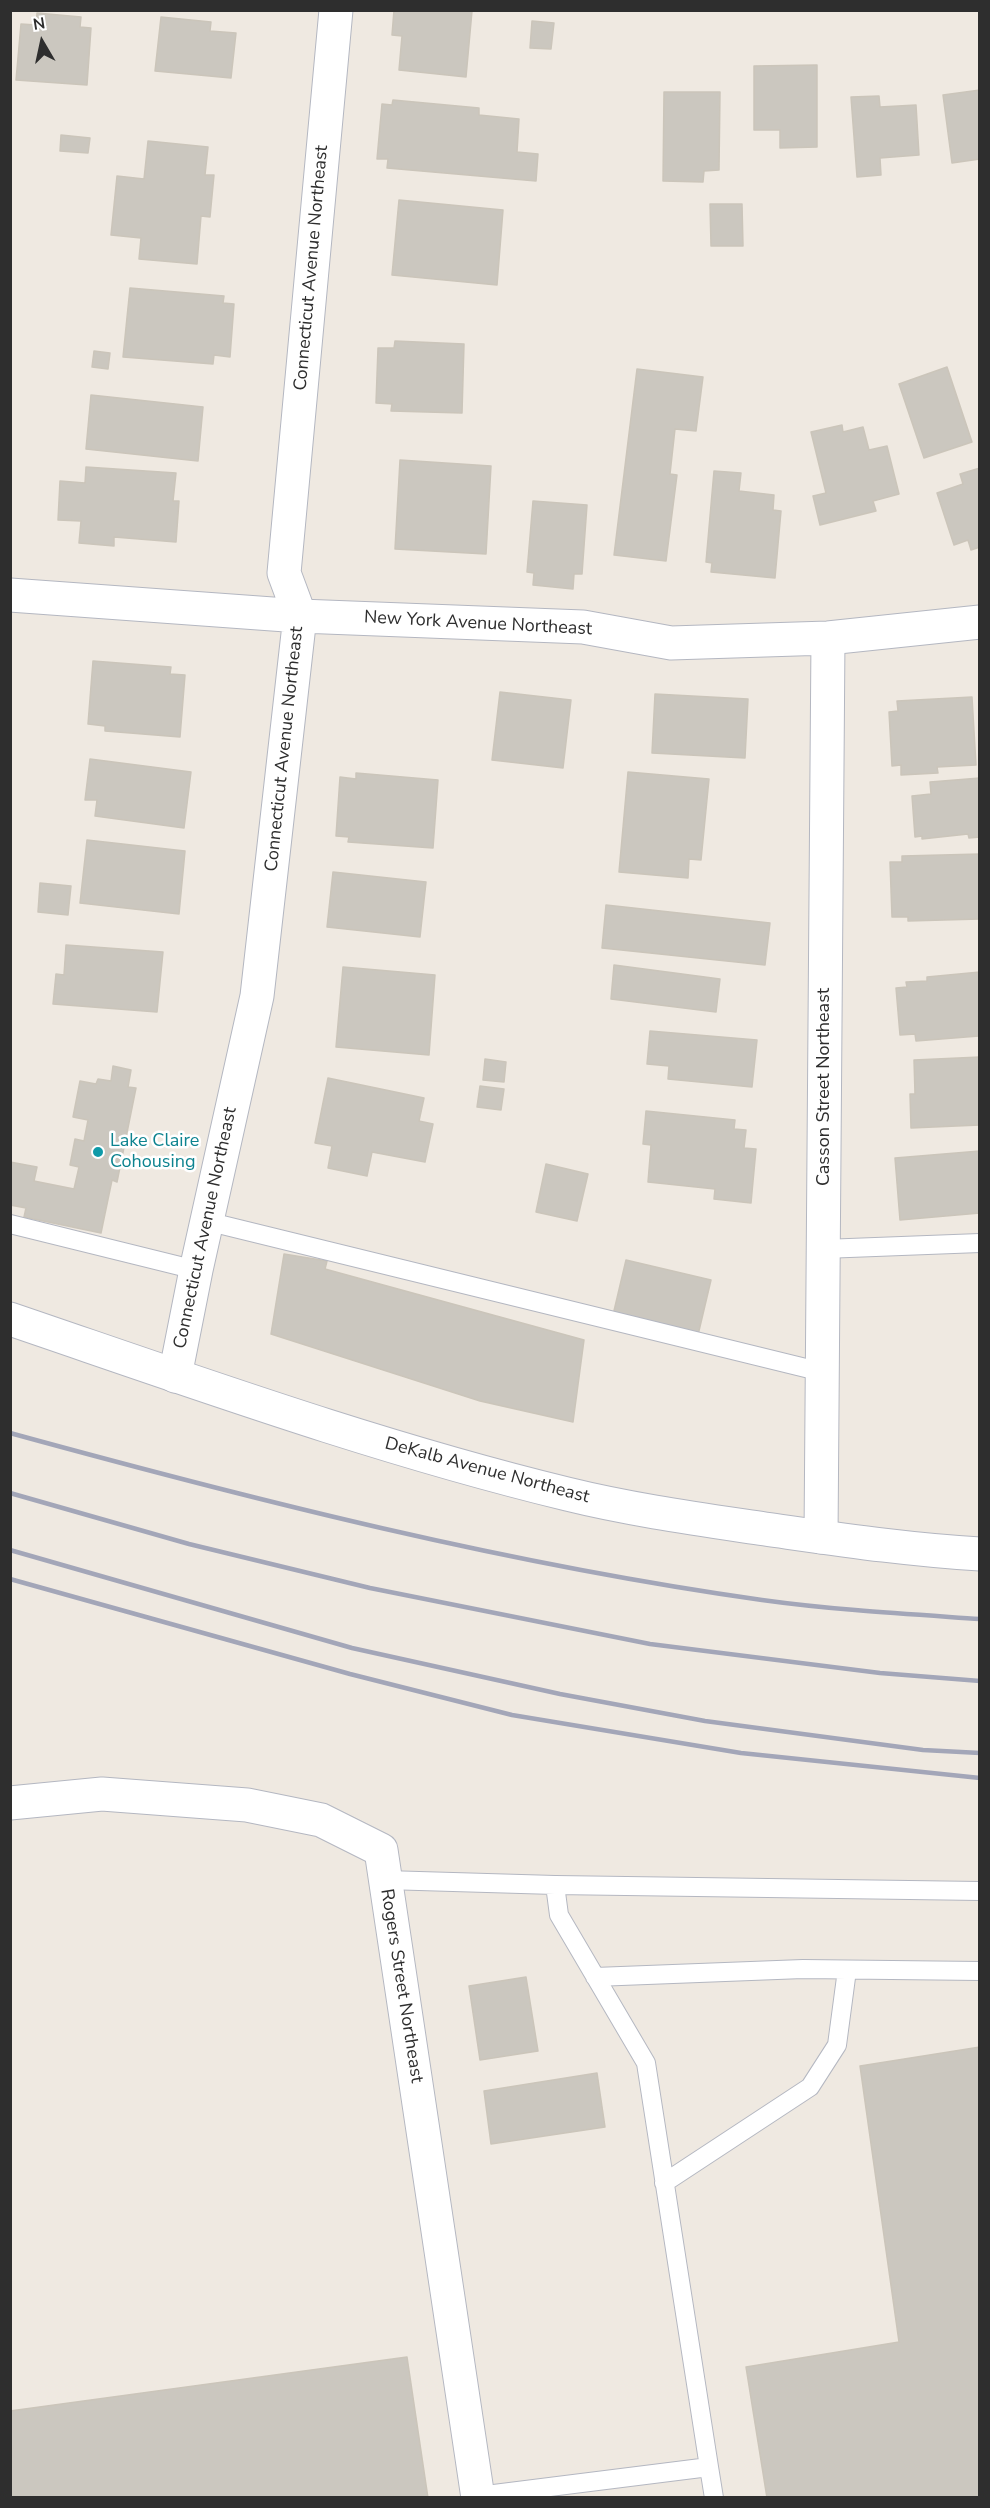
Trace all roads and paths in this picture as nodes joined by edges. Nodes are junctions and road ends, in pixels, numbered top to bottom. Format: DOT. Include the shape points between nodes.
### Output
graph roads {
  1 [pos="336,10"];
  2 [pos="10,595"];
  3 [pos="300,616"];
  4 [pos="980,622"];
  5 [pos="828,638"];
  6 [pos="206,1221"];
  7 [pos="10,1224"];
  8 [pos="980,1243"];
  9 [pos="824,1249"];
  10 [pos="196,1270"];
  11 [pos="10,1319"];
  12 [pos="822,1372"];
  13 [pos="175,1376"];
  14 [pos="821,1537"];
  15 [pos="980,1554"];
  16 [pos="10,1803"];
  17 [pos="385,1880"];
  18 [pos="555,1885"];
  19 [pos="980,1891"];
  20 [pos="847,1970"];
  21 [pos="980,1971"];
  22 [pos="595,1977"];
  23 [pos="664,2183"];
  24 [pos="710,2467"];
  25 [pos="478,2497"];
  26 [pos="714,2498"];
  1 -- 3 [label="street, Connecticut Avenue Northeast" via="284,573"];
  2 -- 3 [label="street, New York Avenue Northeast"];
  3 -- 5 [label="street, New York Avenue Northeast" via="583,627 671,644"];
  3 -- 6 [label="street, Connecticut Avenue Northeast" via="257,996"];
  4 -- 5 [label="street, New York Avenue Northeast"];
  5 -- 9 [label="street, Casson Street Northeast"];
  6 -- 10 [label="street, Connecticut Avenue Northeast"];
  6 -- 12 [label="lane"];
  7 -- 10 [label="lane"];
  8 -- 9 [label="lane"];
  9 -- 12 [label="street, Casson Street Northeast"];
  10 -- 13 [label="street, Connecticut Avenue Northeast"];
  11 -- 13 [label="street, DeKalb Avenue Northeast"];
  12 -- 14 [label="street, Casson Street Northeast"];
  13 -- 14 [label="street, DeKalb Avenue Northeast" via="373,1441 568,1495 656,1513"];
  14 -- 15 [label="street, DeKalb Avenue Northeast"];
  16 -- 17 [label="street, Rogers Street Northeast" via="102,1794 258,1807 321,1820 381,1850"];
  17 -- 18 [label="lane"];
  17 -- 25 [label="street, Rogers Street Northeast"];
  18 -- 19 [label="lane"];
  18 -- 22 [label="lane" via="559,1915"];
  20 -- 21 [label="lane"];
  20 -- 22 [label="lane"];
  20 -- 23 [label="lane" via="837,2045 810,2086"];
  22 -- 23 [label="lane" via="646,2063"];
  23 -- 24 [label="lane"];
  24 -- 25 [label="lane"];
  24 -- 26 [label="lane"];
}
